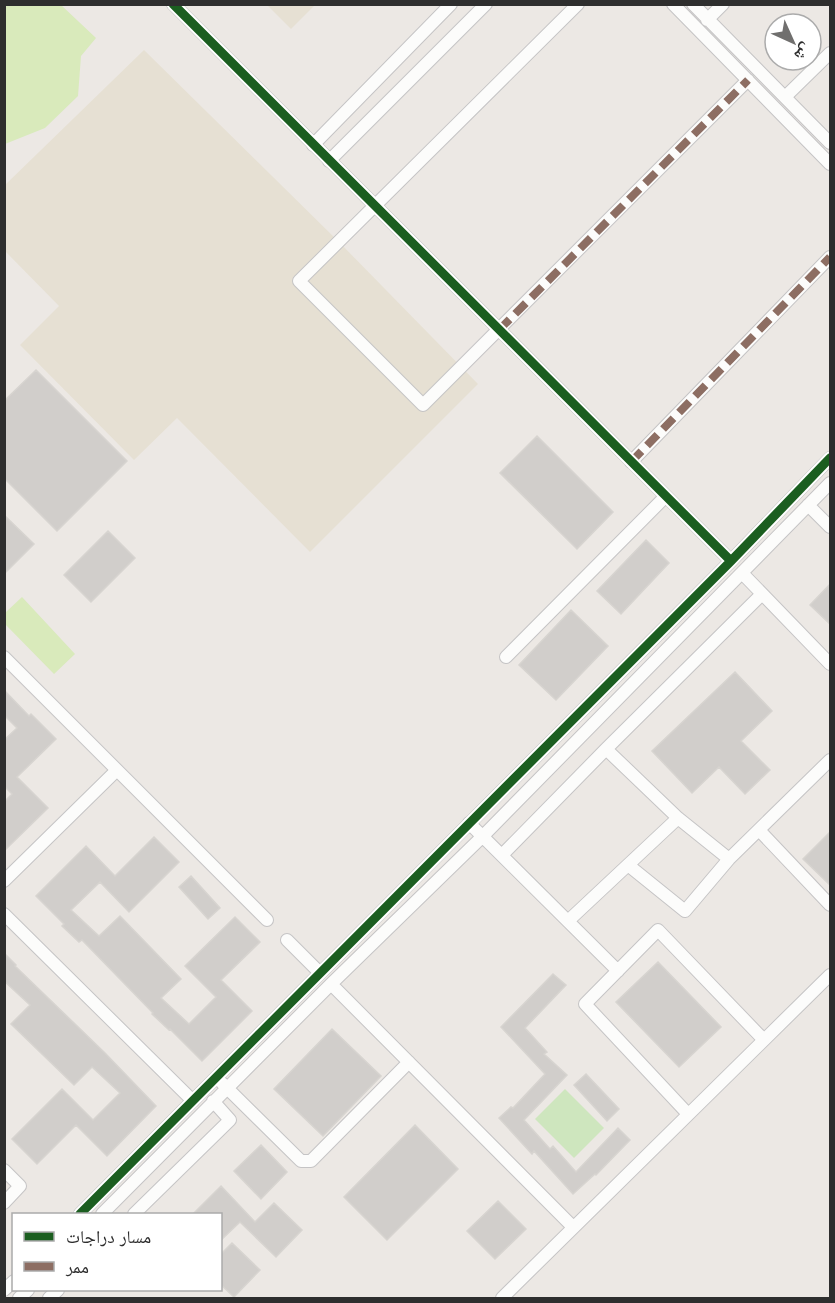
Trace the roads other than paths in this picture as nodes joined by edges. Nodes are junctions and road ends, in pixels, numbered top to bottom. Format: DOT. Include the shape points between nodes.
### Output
graph roads {
  1 [pos="173,4"];
  2 [pos="451,4"];
  3 [pos="486,4"];
  4 [pos="578,4"];
  5 [pos="673,4"];
  6 [pos="693,4"];
  7 [pos="723,4"];
  8 [pos="707,20"];
  9 [pos="831,53"];
  10 [pos="748,80"];
  11 [pos="785,97"];
  12 [pos="831,143"];
  13 [pos="313,145"];
  14 [pos="329,161"];
  15 [pos="831,164"];
  16 [pos="374,207"];
  17 [pos="831,257"];
  18 [pos="499,330"];
  19 [pos="831,458"];
  20 [pos="632,462"];
  21 [pos="831,483"];
  22 [pos="665,497"];
  23 [pos="808,505"];
  24 [pos="831,527"];
  25 [pos="730,561"];
  26 [pos="742,573"];
  27 [pos="762,594"];
  28 [pos="4,657"];
  29 [pos="506,657"];
  30 [pos="830,661"];
  31 [pos="606,749"];
  32 [pos="831,760"];
  33 [pos="117,770"];
  34 [pos="678,818"];
  35 [pos="469,822"];
  36 [pos="759,830"];
  37 [pos="483,836"];
  38 [pos="451,841"];
  39 [pos="464,855"];
  40 [pos="502,855"];
  41 [pos="729,859"];
  42 [pos="628,865"];
  43 [pos="4,880"];
  44 [pos="831,905"];
  45 [pos="4,914"];
  46 [pos="267,920"];
  47 [pos="568,921"];
  48 [pos="287,940"];
  49 [pos="618,971"];
  50 [pos="320,973"];
  51 [pos="831,975"];
  52 [pos="331,984"];
  53 [pos="763,1039"];
  54 [pos="409,1062"];
  55 [pos="216,1077"];
  56 [pos="227,1088"];
  57 [pos="193,1101"];
  58 [pos="213,1101"];
  59 [pos="688,1114"];
  60 [pos="4,1170"];
  61 [pos="4,1203"];
  62 [pos="90,1204"];
  63 [pos="82,1213"];
  64 [pos="101,1213"];
  65 [pos="103,1213"];
  66 [pos="136,1213"];
  67 [pos="573,1227"];
  68 [pos="502,1299"];
  1 -- 13 [label="street"];
  2 -- 13 [label="street"];
  3 -- 14 [label="street"];
  4 -- 16 [label="street"];
  5 -- 10 [label="street"];
  6 -- 8 [label="street"];
  7 -- 8 [label="street"];
  8 -- 11 [label="street"];
  9 -- 11 [label="street"];
  10 -- 15 [label="street"];
  10 -- 18 [label="street"];
  11 -- 12 [label="street"];
  13 -- 14 [label="street"];
  14 -- 16 [label="street"];
  16 -- 18 [label="street"];
  16 -- 18 [label="street" via="299,281 423,405"];
  17 -- 20 [label="street"];
  18 -- 20 [label="street"];
  19 -- 25 [label="street"];
  20 -- 22 [label="street"];
  21 -- 23 [label="street"];
  22 -- 25 [label="street"];
  22 -- 29 [label="street"];
  23 -- 24 [label="street"];
  23 -- 26 [label="street"];
  25 -- 35 [label="street"];
  26 -- 27 [label="street"];
  26 -- 37 [label="street"];
  27 -- 30 [label="street"];
  27 -- 31 [label="street"];
  28 -- 33 [label="street"];
  31 -- 34 [label="street"];
  31 -- 40 [label="street"];
  32 -- 36 [label="street"];
  33 -- 43 [label="street"];
  33 -- 46 [label="street"];
  34 -- 41 [label="street"];
  34 -- 42 [label="street"];
  35 -- 37 [label="street"];
  35 -- 38 [label="street"];
  36 -- 41 [label="street"];
  36 -- 44 [label="street"];
  37 -- 39 [label="street"];
  37 -- 40 [label="street"];
  38 -- 39 [label="street"];
  38 -- 50 [label="street"];
  39 -- 52 [label="street"];
  40 -- 47 [label="street"];
  41 -- 42 [label="street" via="685,910"];
  42 -- 47 [label="street"];
  45 -- 57 [label="street"];
  47 -- 49 [label="street"];
  48 -- 50 [label="street"];
  49 -- 53 [label="street" via="658,930"];
  49 -- 59 [label="street" via="585,1004"];
  50 -- 55 [label="street"];
  51 -- 53 [label="street"];
  52 -- 54 [label="street"];
  52 -- 56 [label="street"];
  53 -- 59 [label="street"];
  54 -- 56 [label="street" via="311,1161 301,1161"];
  54 -- 67 [label="street"];
  55 -- 56 [label="street"];
  55 -- 57 [label="street"];
  56 -- 58 [label="street"];
  57 -- 62 [label="street"];
  58 -- 65 [label="street"];
  58 -- 66 [label="street" via="230,1120"];
  59 -- 67 [label="street"];
  60 -- 61 [label="street" via="20,1186"];
  62 -- 63 [label="street"];
  62 -- 64 [label="street"];
  67 -- 68 [label="street"];
}
